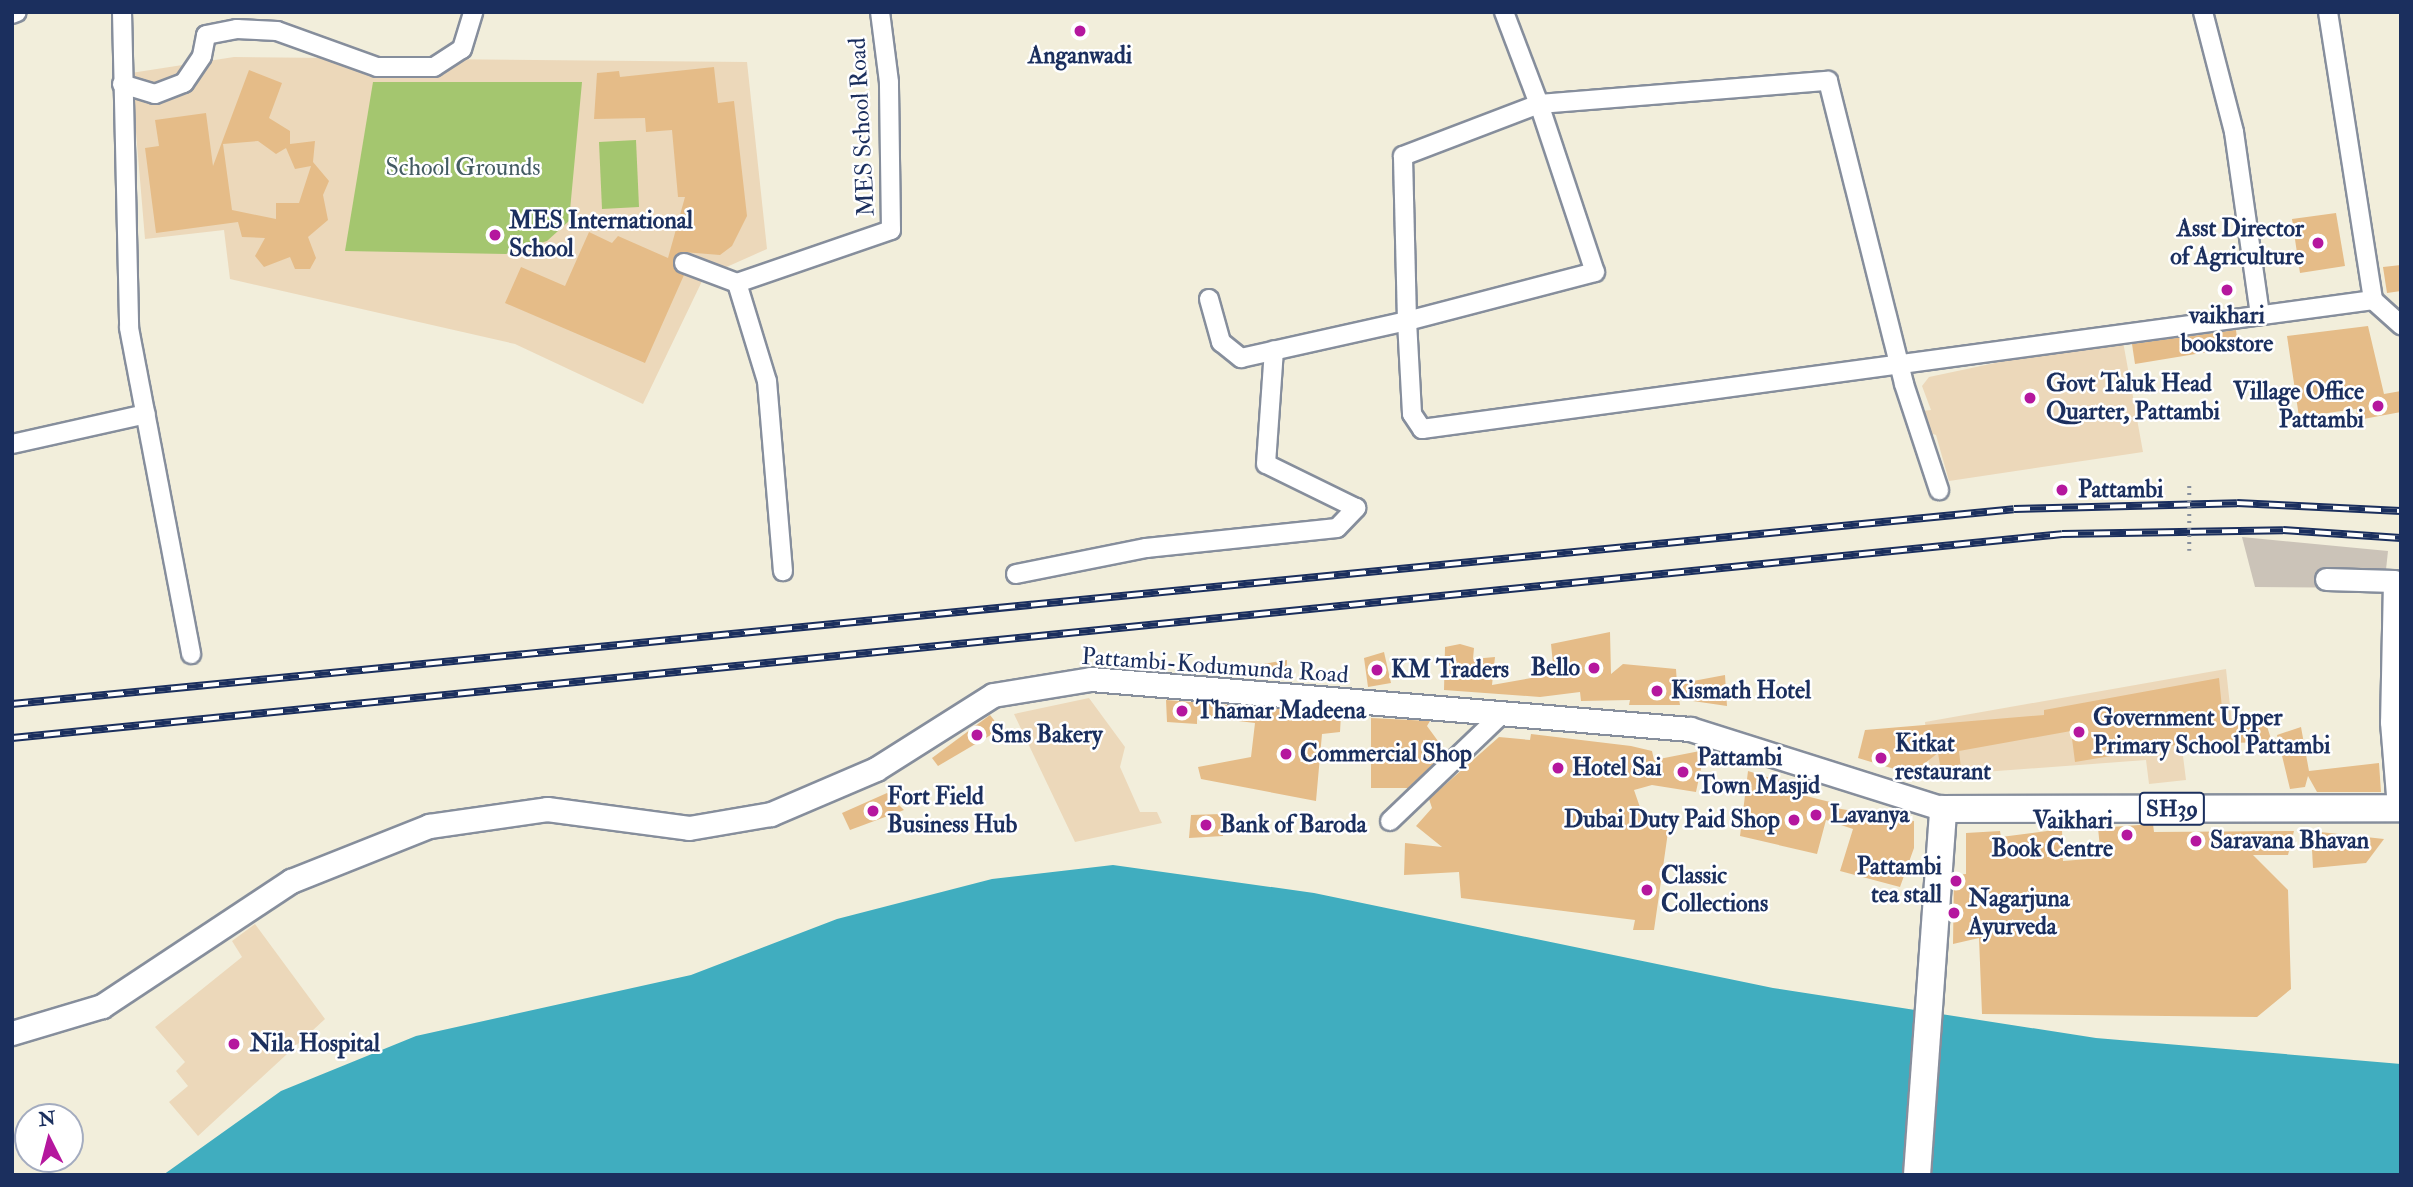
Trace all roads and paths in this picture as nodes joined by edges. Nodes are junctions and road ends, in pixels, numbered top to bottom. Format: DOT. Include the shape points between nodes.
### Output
graph roads {
  1 [pos="122,12"];
  2 [pos="472,12"];
  3 [pos="880,12"];
  4 [pos="1504,12"];
  5 [pos="2203,12"];
  6 [pos="2328,12"];
  7 [pos="122,84"];
  8 [pos="1539,104"];
  9 [pos="684,263"];
  10 [pos="737,283"];
  11 [pos="1209,299"];
  12 [pos="2373,300"];
  13 [pos="2260,316"];
  14 [pos="1407,321"];
  15 [pos="2401,326"];
  16 [pos="1274,350"];
  17 [pos="1902,363"];
  18 [pos="146,414"];
  19 [pos="12,444"];
  20 [pos="2189,485"];
  21 [pos="1939,490"];
  22 [pos="2189,551"];
  23 [pos="783,571"];
  24 [pos="1016,573"];
  25 [pos="2326,579"];
  26 [pos="191,654"];
  27 [pos="1502,713"];
  28 [pos="2399,808"];
  29 [pos="1943,809"];
  30 [pos="1390,821"];
  31 [pos="12,1033"];
  32 [pos="1917,1175"];
  1 -- 7 [label="street"];
  2 -- 7 [label="street" via="462,49 434,67 377,67 277,31 237,29 206,35 202,56 184,83 155,94"];
  3 -- 10 [label="street, MES School Road" via="889,82 891,230"];
  4 -- 8 [label="street"];
  5 -- 13 [label="street" via="2234,132"];
  6 -- 12 [label="street"];
  7 -- 18 [label="street" via="129,328"];
  8 -- 14 [label="street" via="1403,156"];
  8 -- 14 [label="street" via="1595,272"];
  8 -- 17 [label="street" via="1828,81"];
  9 -- 10 [label="street"];
  10 -- 23 [label="street" via="766,381"];
  11 -- 16 [label="street" via="1222,342 1241,358"];
  12 -- 13 [label="street"];
  12 -- 15 [label="street"];
  13 -- 17 [label="street"];
  14 -- 16 [label="street"];
  14 -- 17 [label="street" via="1412,414 1422,429"];
  16 -- 24 [label="street" via="1266,464 1356,509 1337,528 1146,548"];
  17 -- 21 [label="street"];
  18 -- 19 [label="street"];
  18 -- 26 [label="street"];
  20 -- 22 [label="path, bridge"];
  25 -- 28 [label="street" via="2394,581 2391,722"];
  27 -- 29 [label="main road, Pattambi-Kodumunda Road" via="1690,729"];
  27 -- 30 [label="street"];
  27 -- 31 [label="main road, Pattambi-Kodumunda Road" via="1091,680 993,695 876,769 771,814 689,828 547,809 429,826 291,881 102,1006"];
  28 -- 29 [label="main road, SH39"];
  29 -- 32 [label="main road" via="1926,988"];
}
